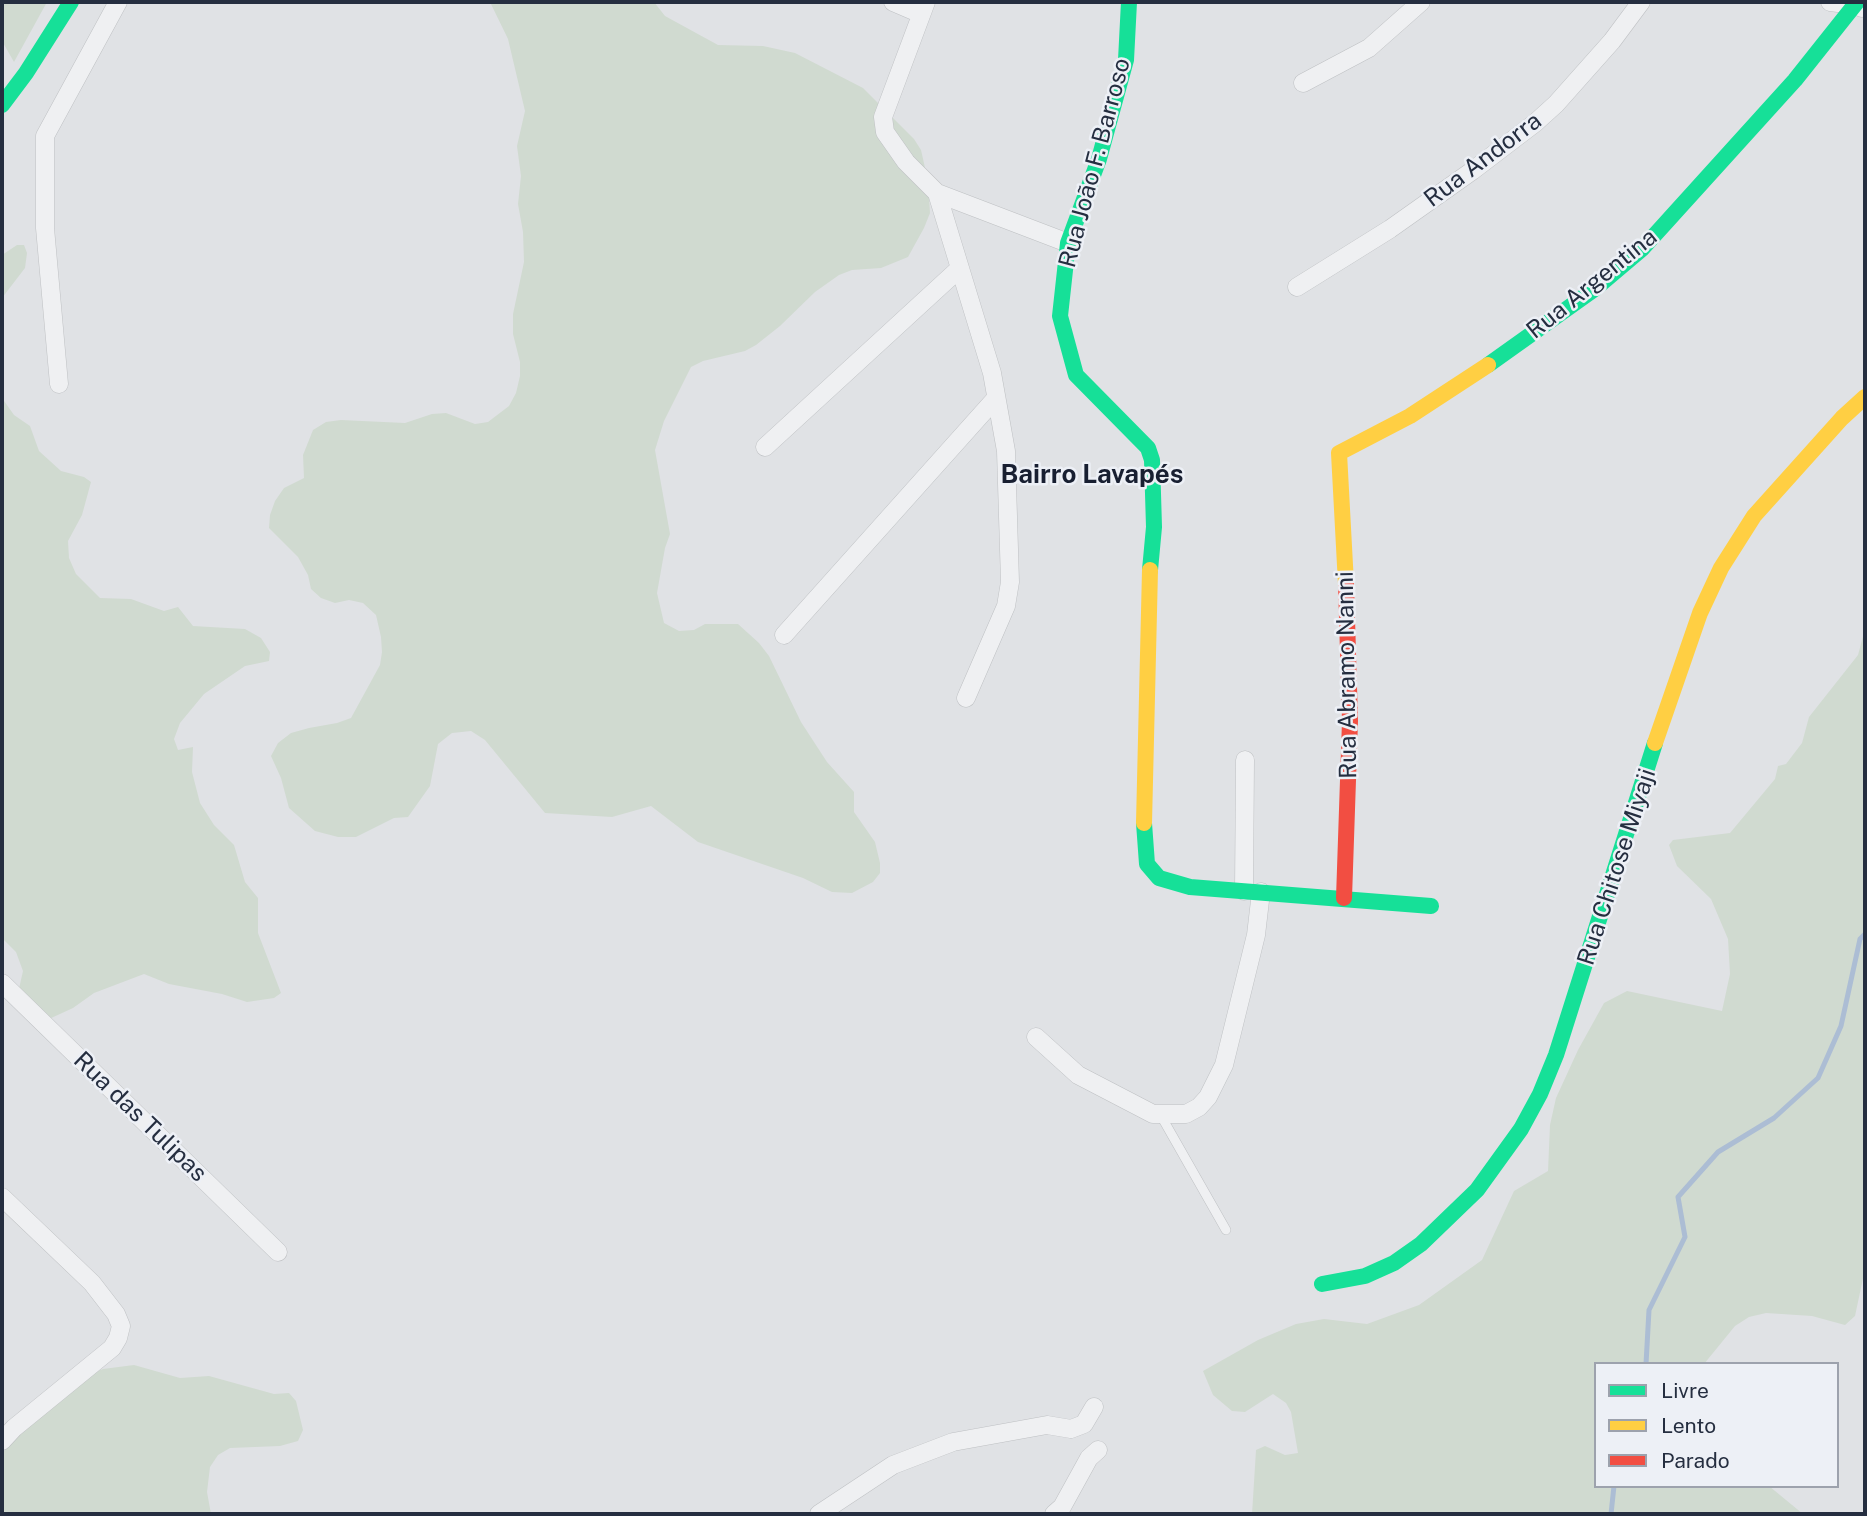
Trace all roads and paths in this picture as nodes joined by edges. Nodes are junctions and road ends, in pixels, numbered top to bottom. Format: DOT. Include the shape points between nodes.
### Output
graph roads {
  1 [pos="71,2"];
  2 [pos="118,2"];
  3 [pos="893,2"];
  4 [pos="1129,2"];
  5 [pos="1421,2"];
  6 [pos="1641,2"];
  7 [pos="1830,2"];
  8 [pos="1859,5"];
  9 [pos="923,8"];
  10 [pos="1303,83"];
  11 [pos="2,105"];
  12 [pos="937,193"];
  13 [pos="1068,243"];
  14 [pos="960,268"];
  15 [pos="1297,287"];
  16 [pos="59,384"];
  17 [pos="1865,397"];
  18 [pos="996,398"];
  19 [pos="765,447"];
  20 [pos="1339,453"];
  21 [pos="784,635"];
  22 [pos="967,698"];
  23 [pos="1245,760"];
  24 [pos="1252,892"];
  25 [pos="1344,898"];
  26 [pos="1431,906"];
  27 [pos="2,983"];
  28 [pos="1036,1037"];
  29 [pos="1160,1114"];
  30 [pos="2,1197"];
  31 [pos="1226,1230"];
  32 [pos="278,1252"];
  33 [pos="1322,1284"];
  34 [pos="1094,1407"];
  35 [pos="6,1428"];
  36 [pos="1098,1450"];
  37 [pos="819,1514"];
  38 [pos="1054,1514"];
  1 -- 11 [label="street"];
  2 -- 16 [label="street" via="45,136 44,228"];
  3 -- 9 [label="street"];
  4 -- 13 [label="street, Rua João F. Barroso" via="1126,60 1117,99"];
  5 -- 10 [label="street" via="1369,48"];
  6 -- 15 [label="street, Rua Andorra" via="1612,41 1535,123 1390,229"];
  7 -- 8 [label="street"];
  8 -- 20 [label="street, Rua Argentina" via="1642,249 1596,288 1459,386"];
  9 -- 12 [label="street" via="883,117 885,132"];
  12 -- 13 [label="street"];
  12 -- 14 [label="street"];
  13 -- 24 [label="street, Rua João F. Barroso" via="1060,316 1076,374 1148,448 1152,460 1145,855 1152,873 1170,883"];
  14 -- 18 [label="street"];
  14 -- 19 [label="street"];
  17 -- 33 [label="street, Rua Chitose Miyaji" via="1754,516 1721,568 1667,708 1556,1055 1521,1129 1477,1190 1421,1244 1365,1276"];
  18 -- 21 [label="street"];
  18 -- 22 [label="street" via="1006,451 1010,582 1006,606"];
  20 -- 25 [label="street, Rua Abramo Nanni" via="1350,721"];
  23 -- 24 [label="street"];
  24 -- 25 [label="street"];
  24 -- 29 [label="street" via="1256,935 1224,1065 1199,1107 1186,1114"];
  25 -- 26 [label="street"];
  27 -- 32 [label="street, Rua das Tulipas"];
  28 -- 29 [label="street" via="1077,1074"];
  29 -- 31 [label="lane"];
  30 -- 35 [label="street" via="92,1283 121,1326 112,1348"];
  34 -- 37 [label="street" via="1084,1424 1071,1429 1047,1425 953,1442 893,1465"];
  36 -- 38 [label="street" via="1088,1458"];
}
